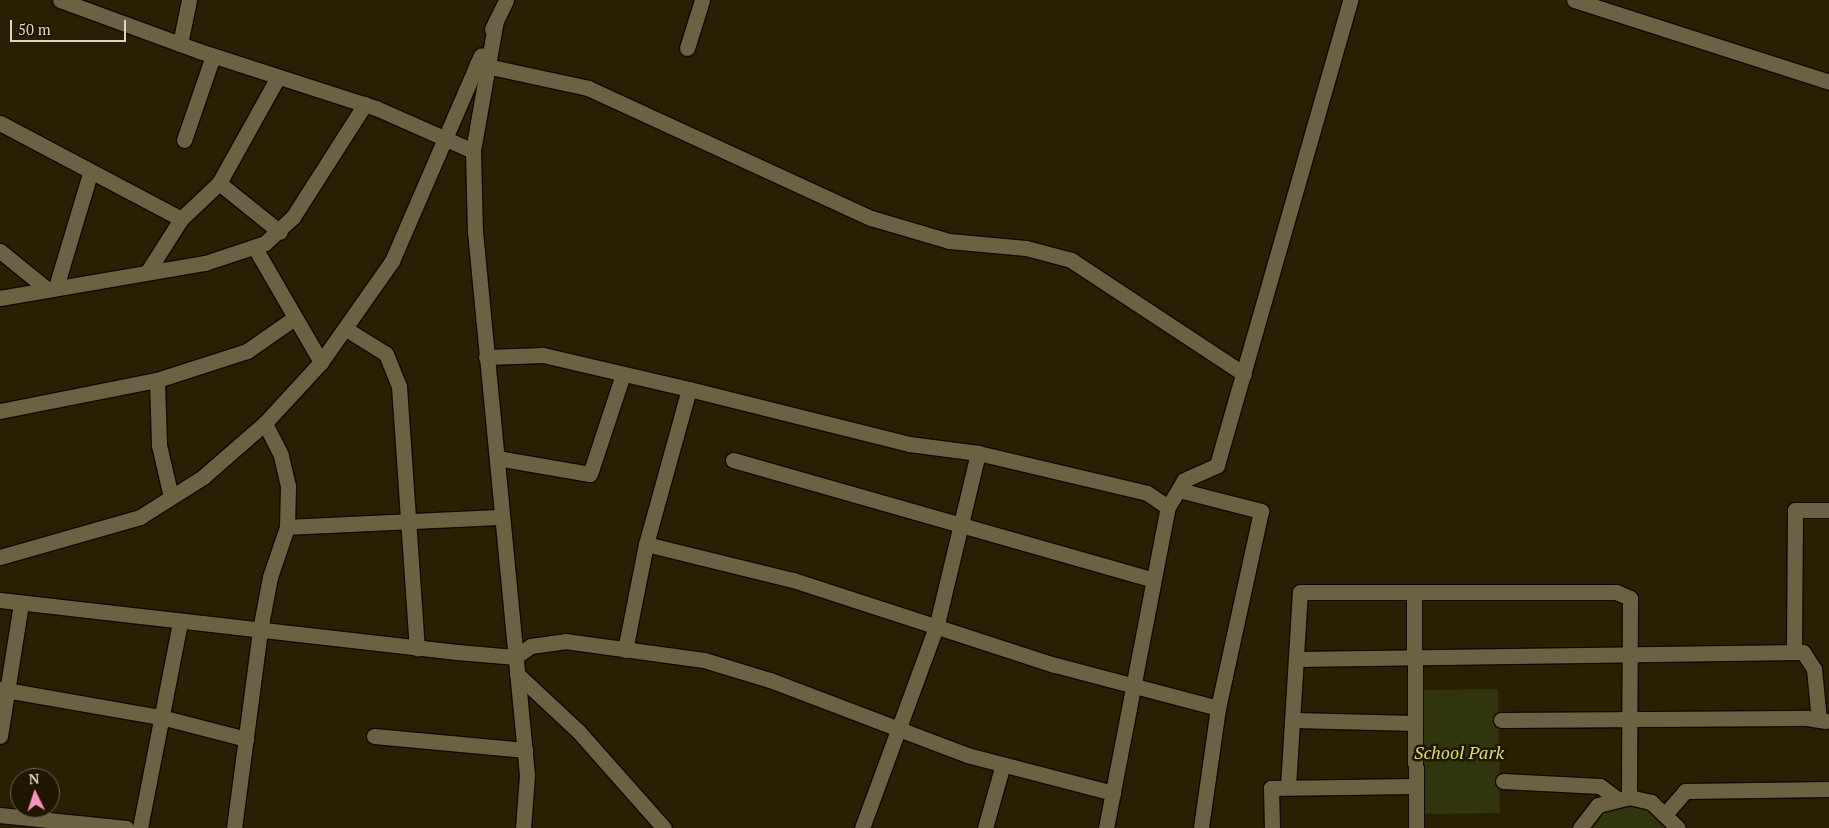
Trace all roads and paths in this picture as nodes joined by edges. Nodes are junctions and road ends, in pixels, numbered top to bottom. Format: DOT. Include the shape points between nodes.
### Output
graph roads {
  1 [pos="60,0"];
  2 [pos="189,0"];
  3 [pos="506,0"];
  4 [pos="702,0"];
  5 [pos="1350,0"];
  6 [pos="1574,0"];
  7 [pos="180,44"];
  8 [pos="687,48"];
  9 [pos="213,56"];
  10 [pos="483,65"];
  11 [pos="278,77"];
  12 [pos="1829,82"];
  13 [pos="364,104"];
  14 [pos="0,123"];
  15 [pos="445,138"];
  16 [pos="184,140"];
  17 [pos="473,150"];
  18 [pos="90,174"];
  19 [pos="219,183"];
  20 [pos="182,219"];
  21 [pos="280,232"];
  22 [pos="255,248"];
  23 [pos="0,251"];
  24 [pos="148,271"];
  25 [pos="52,288"];
  26 [pos="0,298"];
  27 [pos="293,319"];
  28 [pos="346,329"];
  29 [pos="486,357"];
  30 [pos="321,362"];
  31 [pos="623,374"];
  32 [pos="1244,374"];
  33 [pos="157,380"];
  34 [pos="689,389"];
  35 [pos="0,410"];
  36 [pos="265,423"];
  37 [pos="978,454"];
  38 [pos="497,458"];
  39 [pos="733,460"];
  40 [pos="1179,490"];
  41 [pos="171,497"];
  42 [pos="1168,507"];
  43 [pos="1829,510"];
  44 [pos="502,517"];
  45 [pos="406,523"];
  46 [pos="288,527"];
  47 [pos="960,528"];
  48 [pos="646,544"];
  49 [pos="0,557"];
  50 [pos="1151,579"];
  51 [pos="1414,592"];
  52 [pos="0,600"];
  53 [pos="21,603"];
  54 [pos="180,622"];
  55 [pos="937,624"];
  56 [pos="260,630"];
  57 [pos="417,648"];
  58 [pos="625,650"];
  59 [pos="1794,652"];
  60 [pos="1629,654"];
  61 [pos="515,657"];
  62 [pos="1414,658"];
  63 [pos="1296,659"];
  64 [pos="517,674"];
  65 [pos="1132,684"];
  66 [pos="4,690"];
  67 [pos="1218,708"];
  68 [pos="161,717"];
  69 [pos="1292,720"];
  70 [pos="1501,720"];
  71 [pos="1630,720"];
  72 [pos="1824,721"];
  73 [pos="1415,722"];
  74 [pos="901,730"];
  75 [pos="0,736"];
  76 [pos="374,736"];
  77 [pos="246,739"];
  78 [pos="525,750"];
  79 [pos="1003,764"];
  80 [pos="1503,782"];
  81 [pos="1415,786"];
  82 [pos="1288,787"];
  83 [pos="1829,789"];
  84 [pos="1113,793"];
  85 [pos="1623,797"];
  86 [pos="1667,812"];
  87 [pos="0,815"];
  88 [pos="126,828"];
  89 [pos="140,828"];
  90 [pos="234,828"];
  91 [pos="523,828"];
  92 [pos="664,828"];
  93 [pos="862,828"];
  94 [pos="985,828"];
  95 [pos="1106,828"];
  96 [pos="1201,828"];
  97 [pos="1272,828"];
  98 [pos="1416,828"];
  99 [pos="1580,828"];
  100 [pos="1678,828"];
  1 -- 7 [label="street"];
  2 -- 7 [label="street"];
  3 -- 10 [label="street" via="496,20"];
  4 -- 8 [label="street"];
  5 -- 32 [label="street"];
  6 -- 12 [label="street"];
  7 -- 9 [label="street"];
  9 -- 11 [label="street"];
  9 -- 16 [label="street"];
  10 -- 15 [label="street"];
  10 -- 17 [label="street"];
  10 -- 32 [label="street" via="588,88 871,218 949,240 1026,248 1071,260"];
  11 -- 13 [label="street"];
  11 -- 19 [label="street"];
  13 -- 15 [label="street"];
  13 -- 21 [label="street"];
  14 -- 18 [label="street"];
  15 -- 17 [label="street"];
  15 -- 28 [label="street" via="392,261"];
  17 -- 29 [label="street" via="474,231"];
  18 -- 20 [label="street"];
  18 -- 25 [label="street"];
  19 -- 20 [label="street"];
  19 -- 21 [label="street"];
  20 -- 24 [label="street"];
  21 -- 22 [label="street"];
  22 -- 24 [label="street" via="205,263"];
  22 -- 27 [label="street"];
  23 -- 25 [label="street"];
  24 -- 25 [label="street"];
  25 -- 26 [label="street"];
  27 -- 30 [label="street"];
  27 -- 33 [label="street" via="247,351"];
  28 -- 30 [label="street"];
  28 -- 45 [label="street" via="386,354 394,366"];
  29 -- 31 [label="street" via="543,355"];
  29 -- 38 [label="street"];
  30 -- 36 [label="street"];
  31 -- 34 [label="street"];
  31 -- 38 [label="street" via="590,474"];
  32 -- 40 [label="street" via="1217,465 1184,480"];
  33 -- 35 [label="street"];
  33 -- 41 [label="street" via="159,445"];
  34 -- 37 [label="street" via="908,444"];
  34 -- 48 [label="street"];
  36 -- 41 [label="street" via="203,477"];
  36 -- 46 [label="street" via="282,455 288,486"];
  37 -- 42 [label="street" via="1147,493"];
  37 -- 47 [label="street"];
  38 -- 44 [label="street"];
  39 -- 47 [label="street"];
  40 -- 42 [label="street"];
  40 -- 67 [label="street" via="1260,512"];
  41 -- 49 [label="street" via="140,517"];
  42 -- 50 [label="street"];
  43 -- 59 [label="street" via="1795,510"];
  44 -- 45 [label="street"];
  44 -- 61 [label="street"];
  45 -- 46 [label="street"];
  45 -- 57 [label="street"];
  46 -- 56 [label="street" via="270,577"];
  47 -- 50 [label="street"];
  47 -- 55 [label="street"];
  48 -- 55 [label="street" via="793,580"];
  48 -- 58 [label="street"];
  50 -- 65 [label="street"];
  51 -- 60 [label="street" via="1616,592 1630,598"];
  51 -- 62 [label="street"];
  51 -- 63 [label="street" via="1300,592"];
  52 -- 53 [label="street"];
  53 -- 54 [label="street"];
  53 -- 66 [label="street"];
  54 -- 56 [label="street"];
  54 -- 68 [label="street"];
  55 -- 65 [label="street" via="1055,665"];
  55 -- 74 [label="street"];
  56 -- 57 [label="street"];
  56 -- 77 [label="street"];
  57 -- 61 [label="street"];
  58 -- 61 [label="street" via="566,641 531,646"];
  58 -- 74 [label="street" via="704,660"];
  59 -- 60 [label="street"];
  59 -- 72 [label="street" via="1811,660"];
  60 -- 62 [label="street"];
  60 -- 71 [label="street"];
  61 -- 64 [label="street"];
  62 -- 63 [label="street"];
  62 -- 73 [label="street"];
  63 -- 69 [label="street"];
  64 -- 78 [label="street"];
  64 -- 92 [label="street" via="580,732"];
  65 -- 67 [label="street"];
  65 -- 84 [label="street"];
  66 -- 68 [label="street"];
  66 -- 75 [label="street"];
  67 -- 96 [label="street"];
  68 -- 77 [label="street"];
  68 -- 89 [label="street"];
  69 -- 73 [label="street"];
  69 -- 82 [label="street"];
  70 -- 71 [label="street"];
  71 -- 72 [label="street"];
  71 -- 85 [label="street"];
  73 -- 81 [label="street"];
  74 -- 79 [label="street"];
  74 -- 93 [label="street"];
  76 -- 78 [label="street"];
  77 -- 90 [label="street"];
  78 -- 91 [label="street"];
  79 -- 84 [label="street"];
  79 -- 94 [label="street"];
  80 -- 85 [label="street" via="1600,786"];
  81 -- 82 [label="street"];
  81 -- 98 [label="street"];
  82 -- 97 [label="street" via="1271,788"];
  83 -- 86 [label="street" via="1685,791"];
  84 -- 95 [label="street"];
  85 -- 86 [label="street" via="1651,802"];
  85 -- 99 [label="street" via="1598,806"];
  86 -- 100 [label="street"];
  87 -- 88 [label="street"];
}
